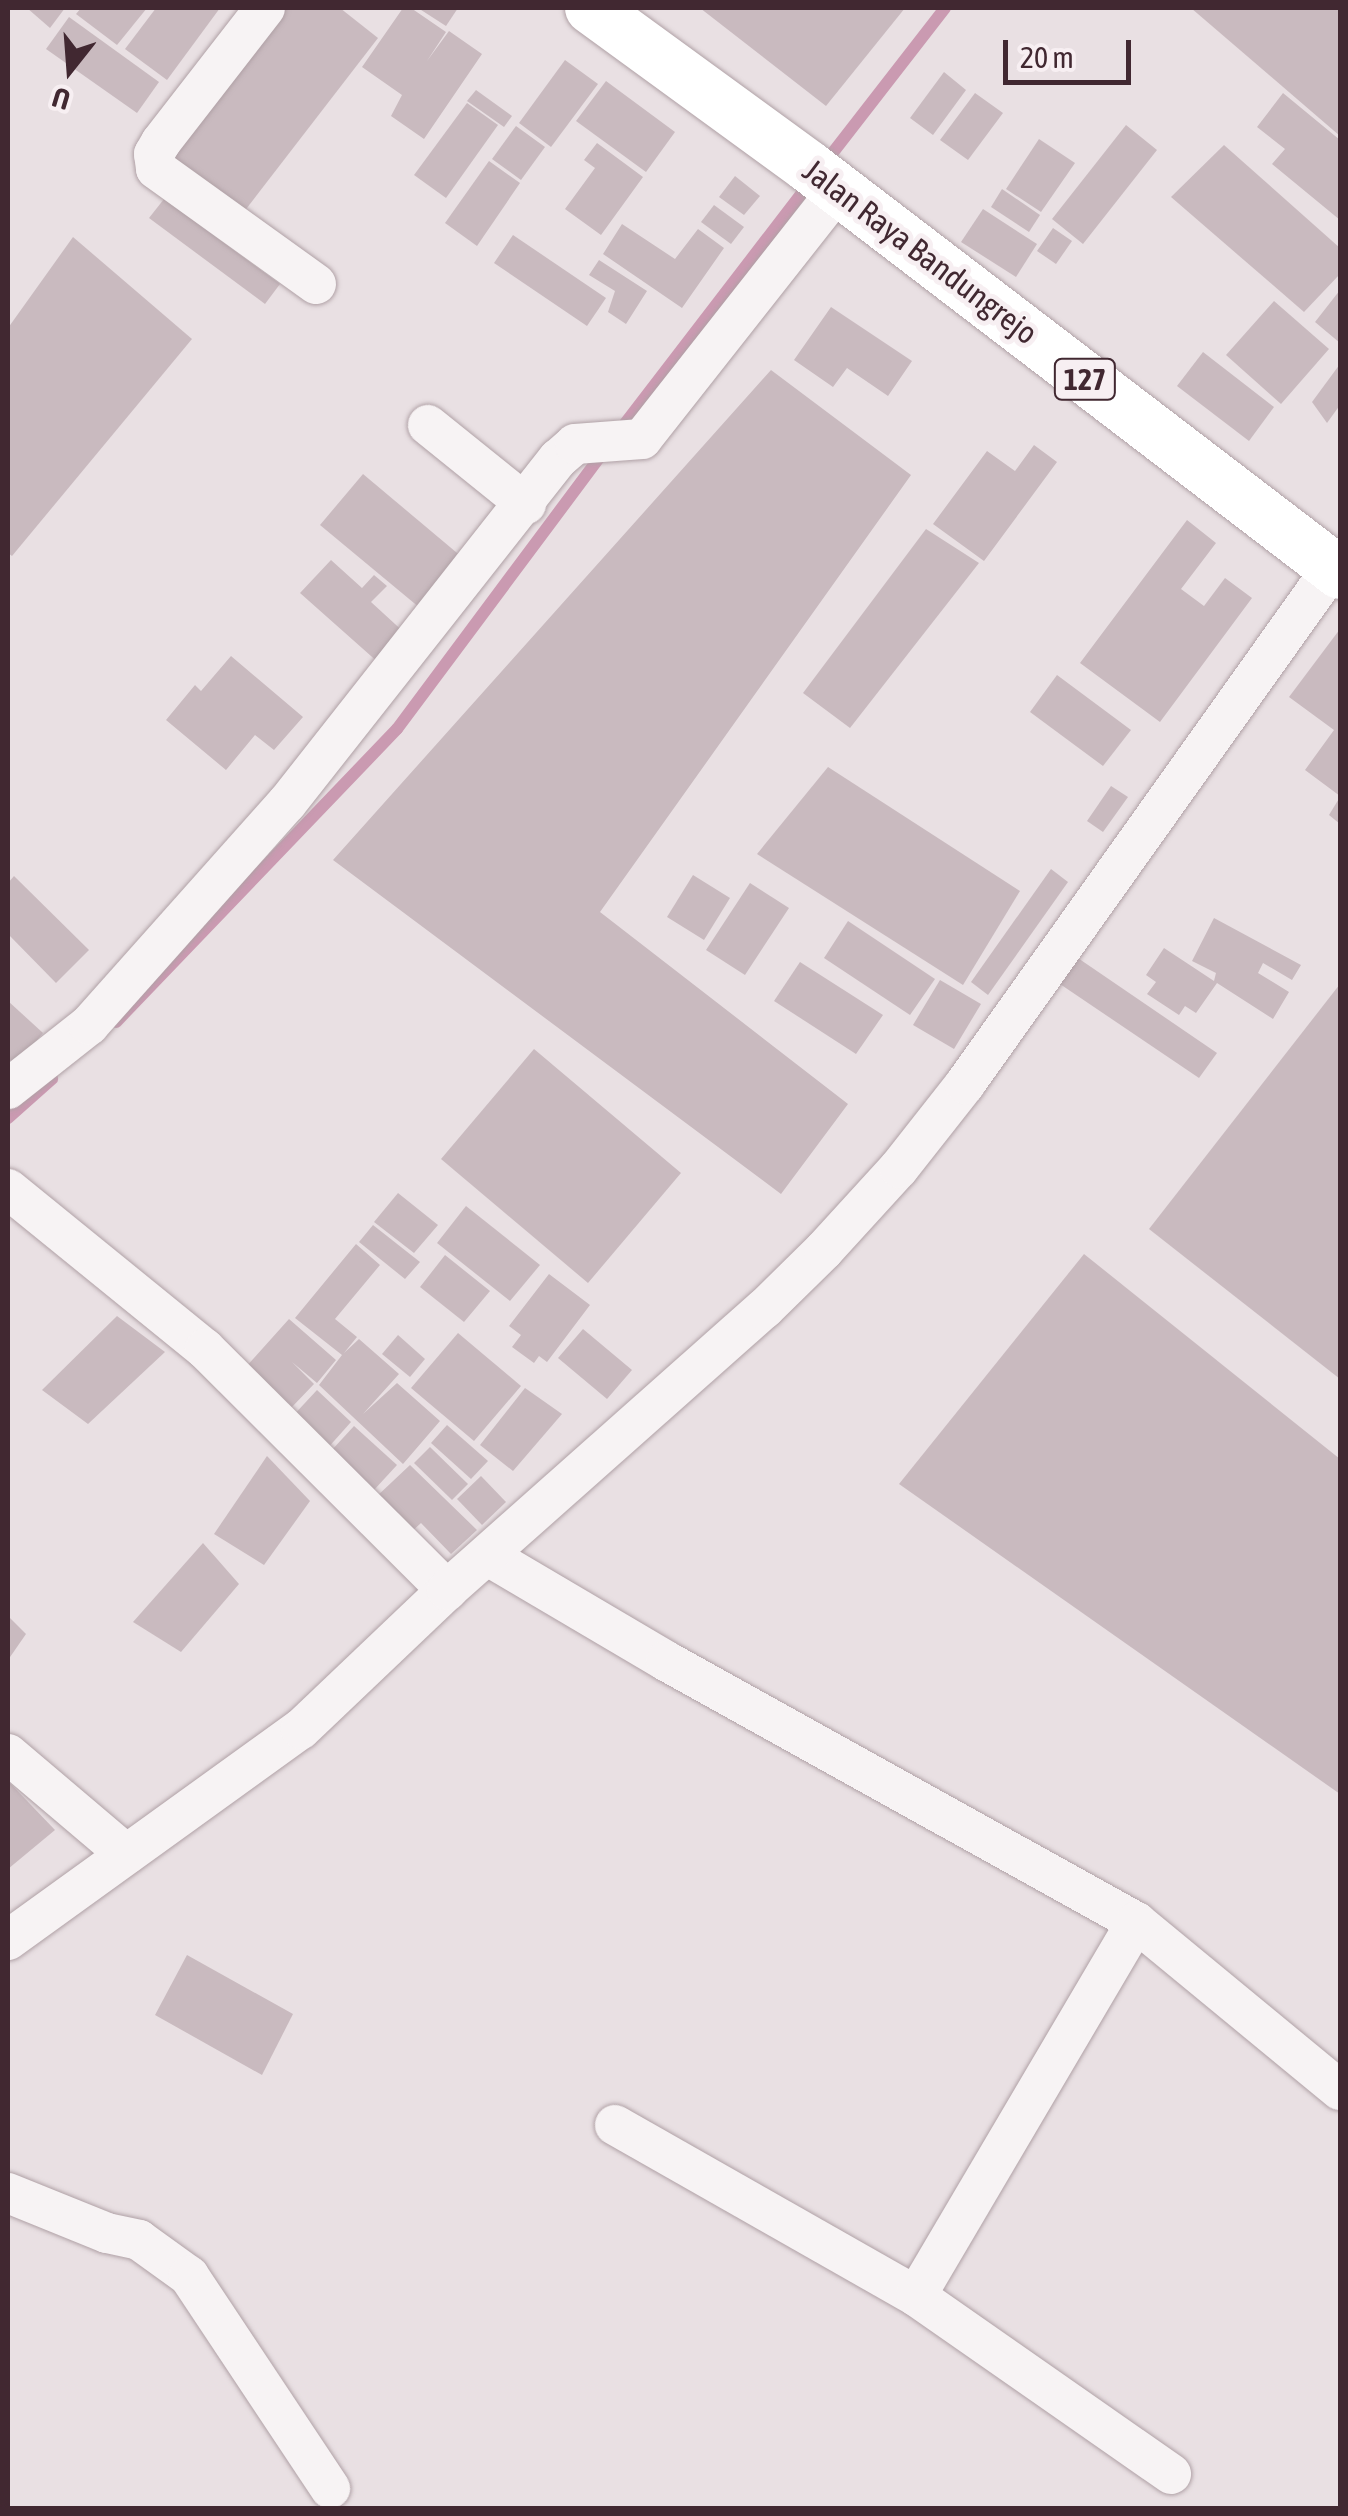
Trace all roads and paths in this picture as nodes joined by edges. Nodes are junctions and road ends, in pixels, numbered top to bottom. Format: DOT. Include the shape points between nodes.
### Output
graph roads {
  1 [pos="265,8"];
  2 [pos="592,8"];
  3 [pos="826,181"];
  4 [pos="316,284"];
  5 [pos="428,425"];
  6 [pos="526,504"];
  7 [pos="1337,570"];
  8 [pos="8,1089"];
  9 [pos="8,1189"];
  10 [pos="488,1556"];
  11 [pos="447,1590"];
  12 [pos="8,1754"];
  13 [pos="126,1854"];
  14 [pos="1136,1922"];
  15 [pos="8,1940"];
  16 [pos="1340,2090"];
  17 [pos="615,2125"];
  18 [pos="8,2194"];
  19 [pos="916,2296"];
  20 [pos="1171,2474"];
  21 [pos="330,2488"];
  1 -- 4 [label="street" via="161,142 156,169"];
  2 -- 3 [label="main road, Jalan Raya Bandungrejo / 127"];
  3 -- 6 [label="street" via="636,442 575,444"];
  3 -- 7 [label="main road, Jalan Raya Bandungrejo / 127"];
  5 -- 6 [label="street"];
  6 -- 8 [label="street" via="274,818 89,1025"];
  7 -- 10 [label="street" via="899,1168 764,1309"];
  9 -- 11 [label="street" via="205,1349"];
  10 -- 11 [label="street"];
  10 -- 14 [label="street"];
  11 -- 13 [label="street" via="301,1729"];
  12 -- 13 [label="street"];
  13 -- 15 [label="street"];
  14 -- 16 [label="street"];
  14 -- 19 [label="street"];
  17 -- 19 [label="street"];
  18 -- 21 [label="street" via="139,2240 189,2276"];
  19 -- 20 [label="street"];
}
